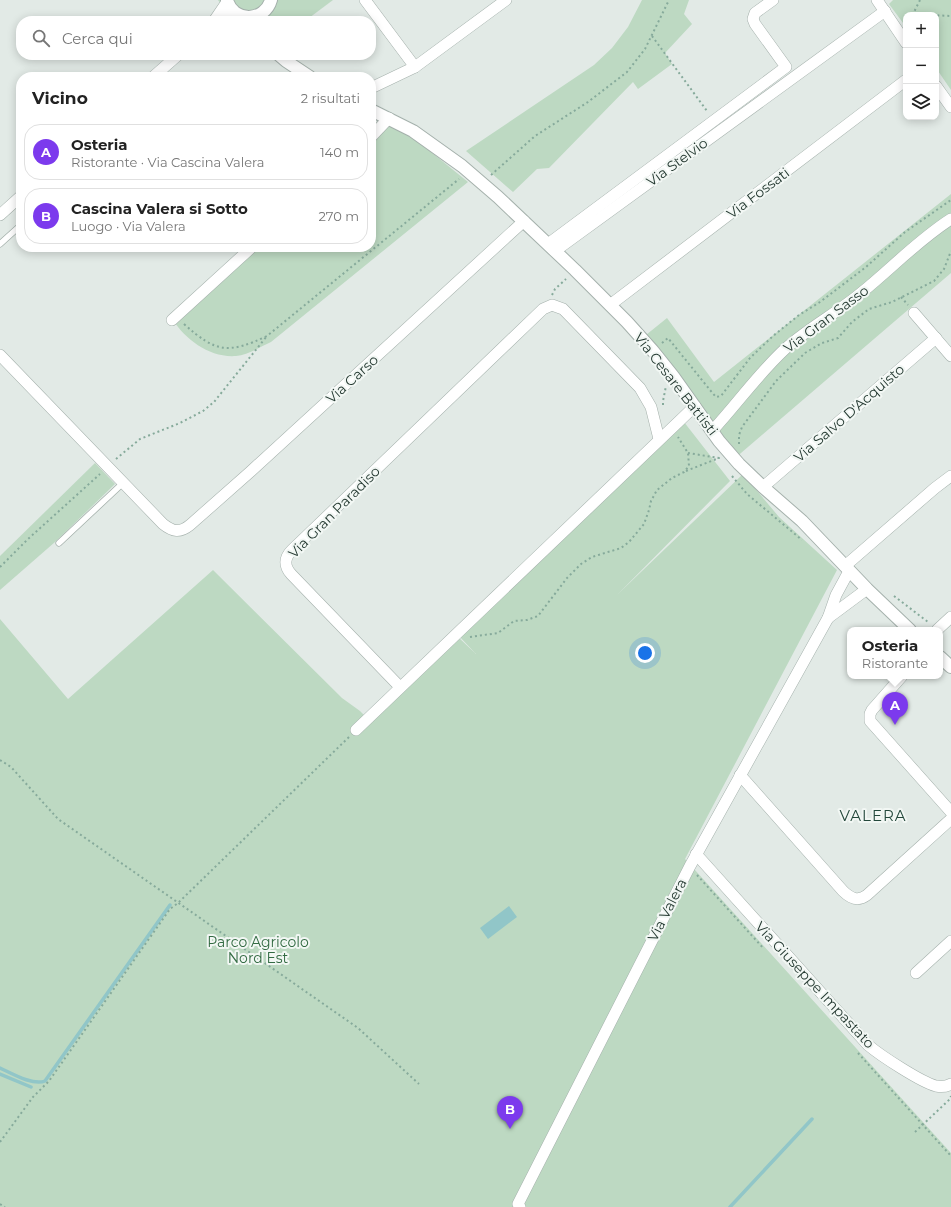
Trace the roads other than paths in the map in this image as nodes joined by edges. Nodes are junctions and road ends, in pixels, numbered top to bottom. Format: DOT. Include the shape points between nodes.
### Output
graph roads {
  1 [pos="271,0"];
  2 [pos="365,0"];
  3 [pos="506,0"];
  4 [pos="773,0"];
  5 [pos="877,0"];
  6 [pos="227,1"];
  7 [pos="885,11"];
  8 [pos="217,16"];
  9 [pos="241,16"];
  10 [pos="264,16"];
  11 [pos="903,38"];
  12 [pos="172,60"];
  13 [pos="285,60"];
  14 [pos="293,60"];
  15 [pos="415,67"];
  16 [pos="786,68"];
  17 [pos="159,72"];
  18 [pos="302,72"];
  19 [pos="305,72"];
  20 [pos="800,73"];
  21 [pos="903,82"];
  22 [pos="376,86"];
  23 [pos="939,90"];
  24 [pos="951,107"];
  25 [pos="376,112"];
  26 [pos="389,118"];
  27 [pos="376,132"];
  28 [pos="16,201"];
  29 [pos="0,215"];
  30 [pos="951,219"];
  31 [pos="524,221"];
  32 [pos="16,230"];
  33 [pos="0,244"];
  34 [pos="551,247"];
  35 [pos="247,252"];
  36 [pos="610,305"];
  37 [pos="914,313"];
  38 [pos="176,317"];
  39 [pos="936,338"];
  40 [pos="0,355"];
  41 [pos="951,356"];
  42 [pos="695,406"];
  43 [pos="712,431"];
  44 [pos="659,439"];
  45 [pos="951,476"];
  46 [pos="124,483"];
  47 [pos="763,487"];
  48 [pos="59,543"];
  49 [pos="847,569"];
  50 [pos="867,590"];
  51 [pos="951,617"];
  52 [pos="828,618"];
  53 [pos="935,625"];
  54 [pos="907,627"];
  55 [pos="943,660"];
  56 [pos="951,667"];
  57 [pos="899,679"];
  58 [pos="400,687"];
  59 [pos="356,730"];
  60 [pos="740,775"];
  61 [pos="951,812"];
  62 [pos="951,819"];
  63 [pos="696,854"];
  64 [pos="951,941"];
  65 [pos="916,973"];
  66 [pos="951,1084"];
  67 [pos="520,1207"];
  1 -- 10 [label="street"];
  2 -- 15 [label="street"];
  3 -- 15 [label="street"];
  4 -- 16 [label="street" via="755,13 753,19"];
  5 -- 7 [label="street"];
  6 -- 8 [label="street"];
  6 -- 9 [label="street" via="231,9"];
  7 -- 11 [label="street"];
  7 -- 20 [label="street, Via Stelvio"];
  12 -- 17 [label="street"];
  13 -- 18 [label="street"];
  14 -- 19 [label="street"];
  15 -- 22 [label="street"];
  16 -- 20 [label="street"];
  16 -- 34 [label="street, Via Stelvio"];
  20 -- 34 [label="street, Via Stelvio"];
  21 -- 36 [label="street, Via Fossati"];
  23 -- 24 [label="street"];
  25 -- 26 [label="street, Via Cesare Battisti"];
  26 -- 27 [label="street"];
  26 -- 31 [label="street, Via Cesare Battisti" via="424,138 456,162"];
  28 -- 29 [label="street"];
  30 -- 43 [label="street, Via Gran Sasso" via="860,294 786,348"];
  31 -- 34 [label="street, Via Cesare Battisti"];
  31 -- 46 [label="street, Via Carso" via="190,526 176,531 169,529"];
  32 -- 33 [label="lane"];
  34 -- 36 [label="street, Via Cesare Battisti"];
  35 -- 38 [label="street"];
  36 -- 42 [label="street, Via Cesare Battisti" via="653,351"];
  37 -- 39 [label="street"];
  39 -- 41 [label="street"];
  39 -- 47 [label="street, Via Salvo D'Acquisto"];
  40 -- 46 [label="street"];
  42 -- 43 [label="street, Via Cesare Battisti"];
  42 -- 44 [label="street"];
  43 -- 47 [label="street, Via Cesare Battisti" via="733,458"];
  44 -- 58 [label="street"];
  44 -- 58 [label="street, Via Gran Paradiso" via="651,407 640,388 566,311 560,307 550,306 543,309 298,544 286,559 289,572"];
  45 -- 49 [label="street"];
  46 -- 48 [label="lane"];
  47 -- 49 [label="street, Via Cesare Battisti" via="802,521"];
  49 -- 50 [label="street, Via Cesare Battisti"];
  49 -- 52 [label="street, Via Valera"];
  50 -- 52 [label="street, Via Valera"];
  50 -- 54 [label="street, Via Cesare Battisti"];
  51 -- 53 [label="street"];
  52 -- 60 [label="street, Via Valera"];
  55 -- 56 [label="street"];
  57 -- 61 [label="street" via="872,710 870,721"];
  58 -- 59 [label="street"];
  60 -- 62 [label="street" via="843,891 855,899 867,895"];
  60 -- 63 [label="street, Via Valera"];
  63 -- 66 [label="street, Via Giuseppe Impastato" via="865,1042 925,1082 944,1087"];
  63 -- 67 [label="street, Via Valera" via="518,1204"];
  64 -- 65 [label="street"];
}
